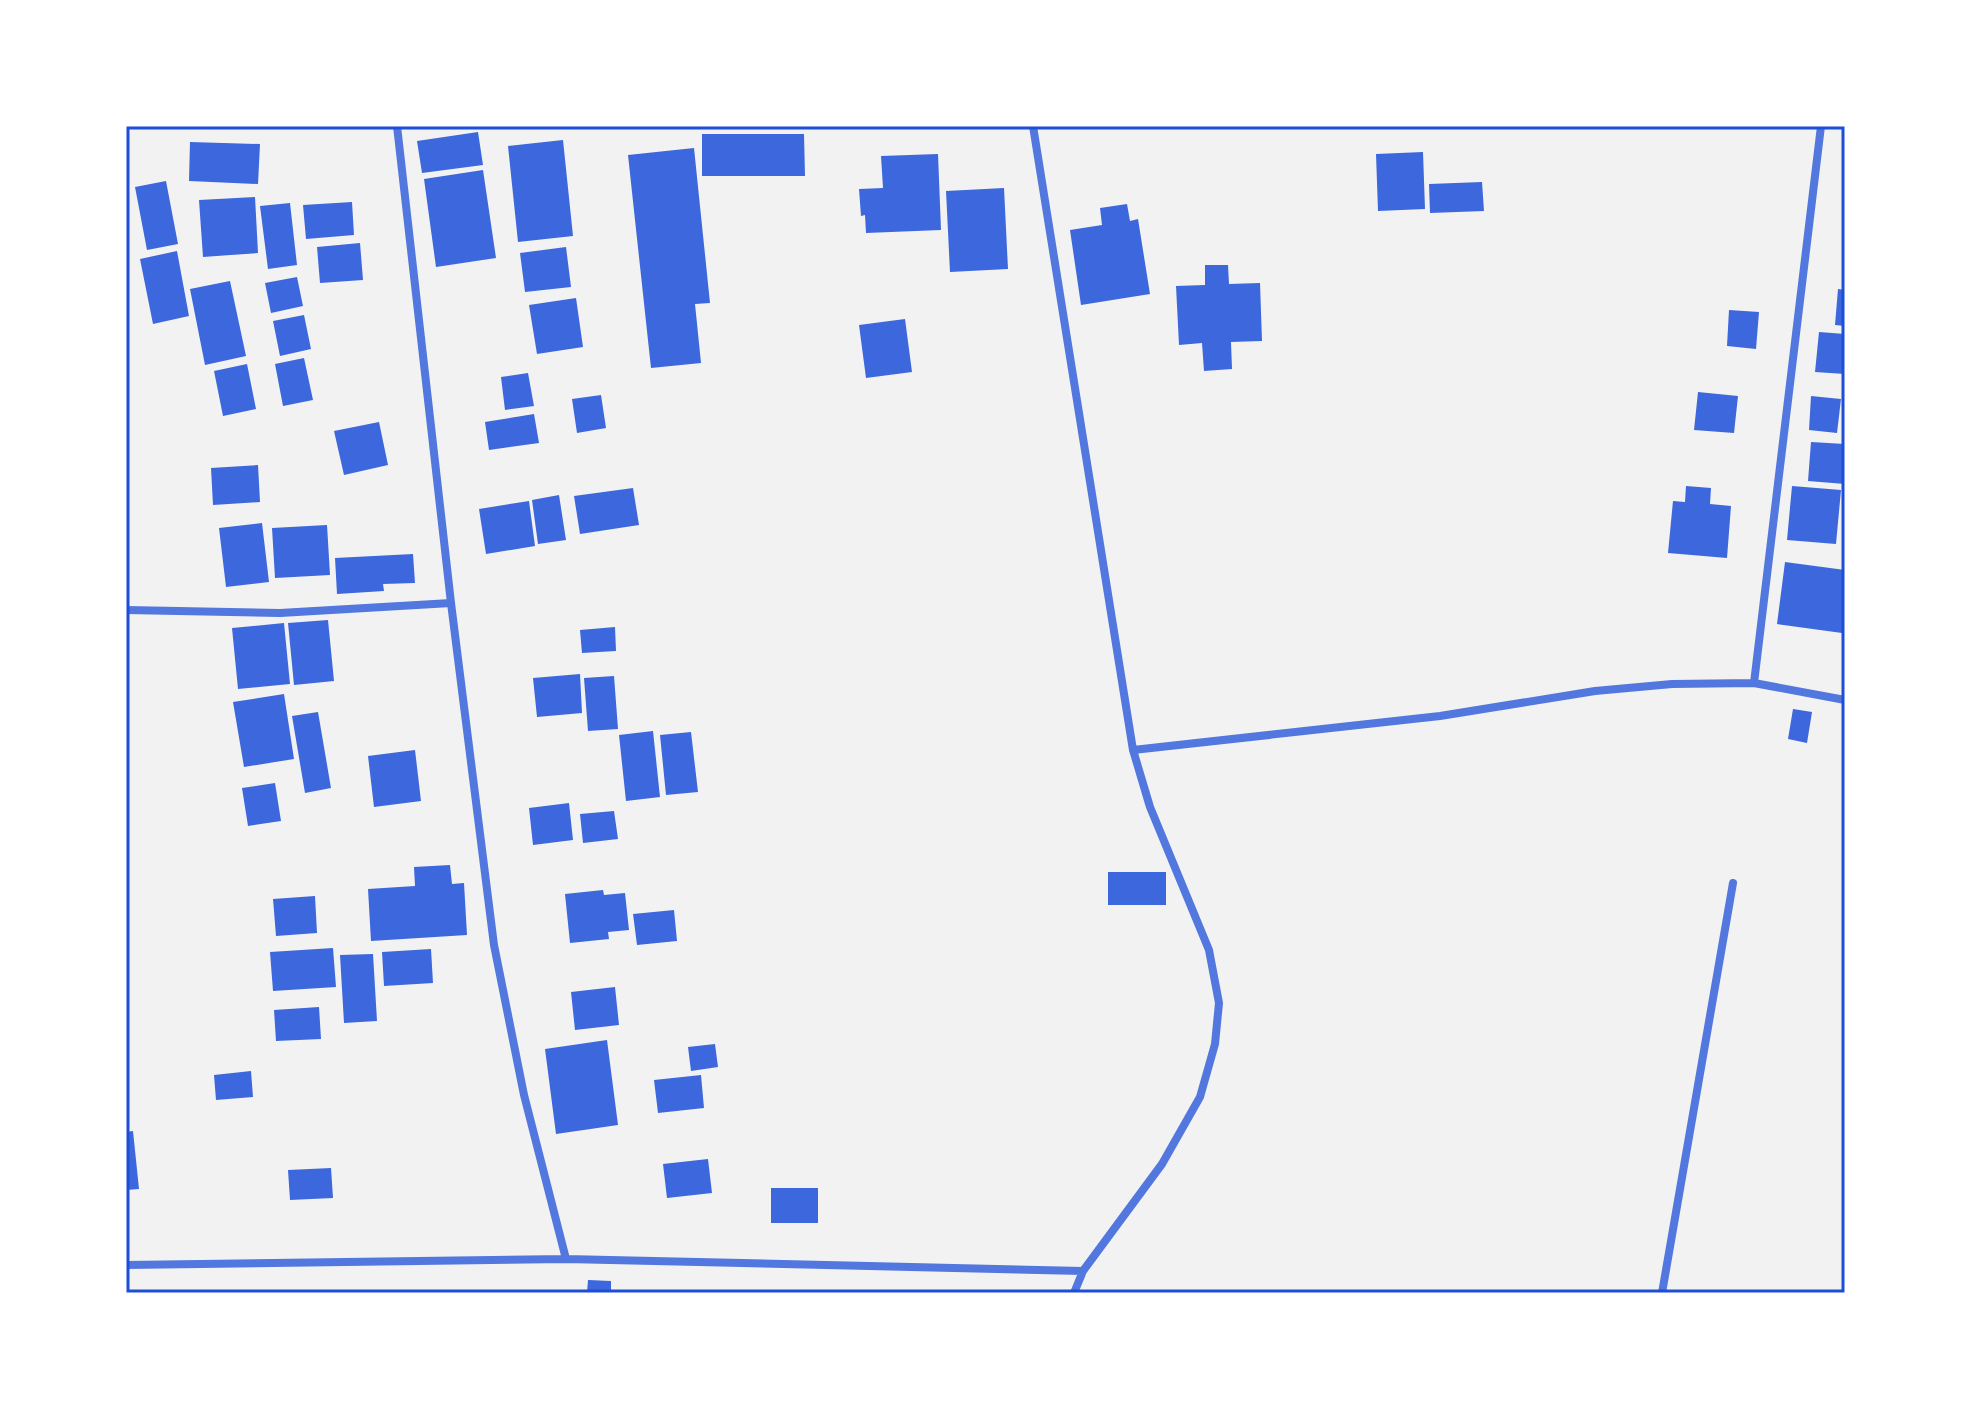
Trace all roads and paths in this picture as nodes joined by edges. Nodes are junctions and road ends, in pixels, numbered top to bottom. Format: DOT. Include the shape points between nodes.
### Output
graph roads {
  1 [pos="397,126"];
  2 [pos="1033,126"];
  3 [pos="1821,126"];
  4 [pos="451,603"];
  5 [pos="126,610"];
  6 [pos="1754,683"];
  7 [pos="1845,700"];
  8 [pos="1133,750"];
  9 [pos="1733,883"];
  10 [pos="566,1259"];
  11 [pos="126,1265"];
  12 [pos="1083,1271"];
  13 [pos="1074,1293"];
  14 [pos="1662,1293"];
  1 -- 4 [label="street"];
  2 -- 8 [label="street"];
  3 -- 6 [label="street"];
  4 -- 5 [label="street" via="280,613"];
  4 -- 10 [label="street" via="494,945 524,1095"];
  6 -- 7 [label="street"];
  6 -- 8 [label="street" via="1595,691 1440,716"];
  8 -- 12 [label="street" via="1150,807 1209,950 1219,1003 1215,1044 1200,1097 1162,1164"];
  9 -- 14 [label="street"];
  10 -- 11 [label="street"];
  10 -- 12 [label="street"];
  12 -- 13 [label="street"];
}
